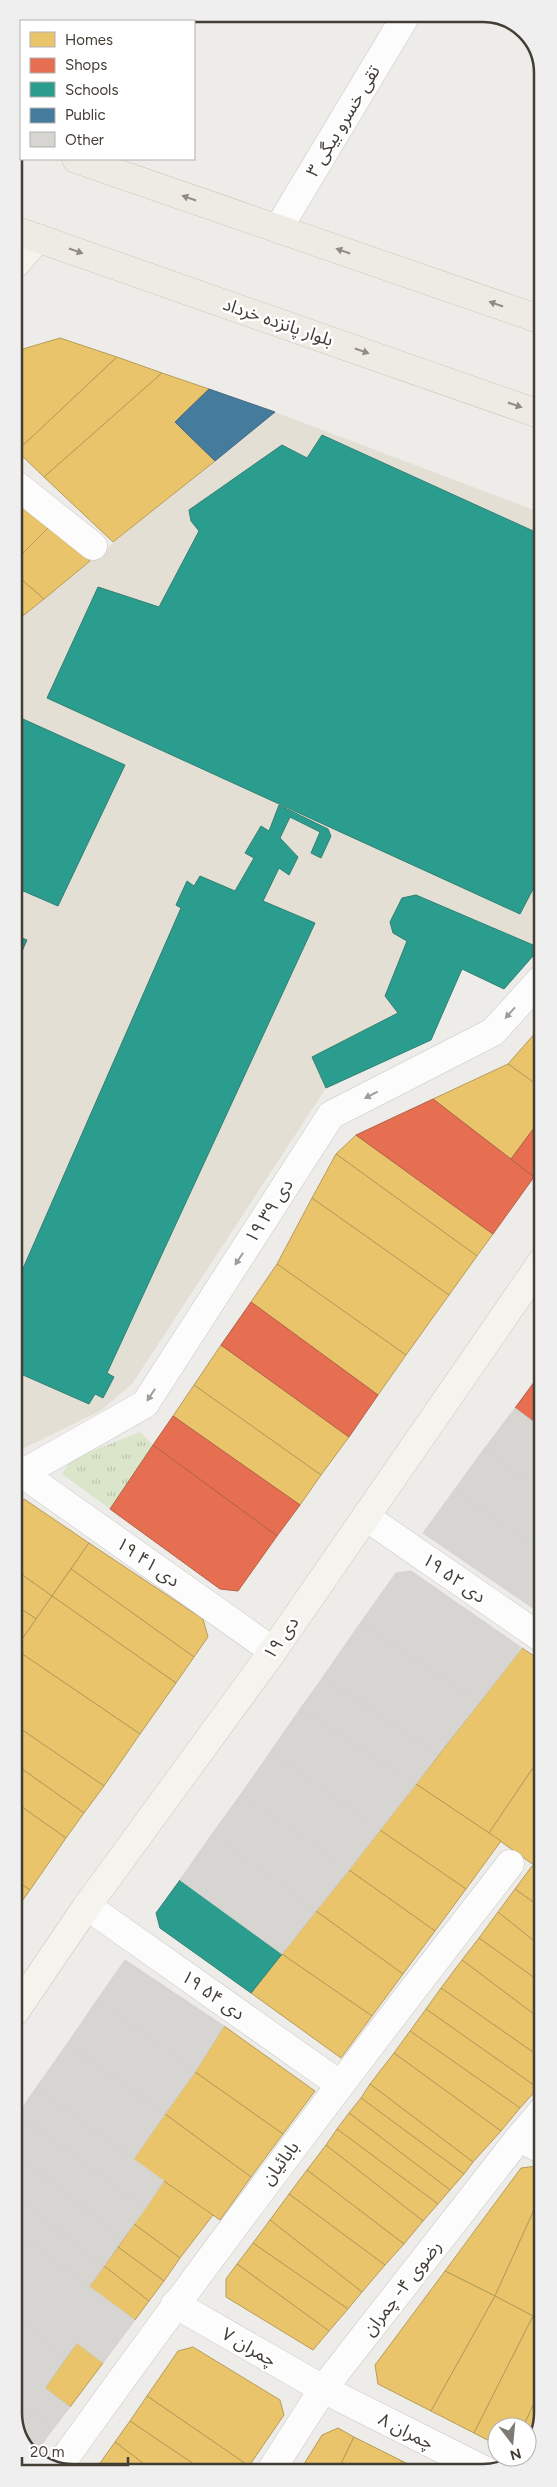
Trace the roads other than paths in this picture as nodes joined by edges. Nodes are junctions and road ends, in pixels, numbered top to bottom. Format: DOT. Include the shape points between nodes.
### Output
graph roads {
  1 [pos="402,23"];
  2 [pos="79,160"];
  3 [pos="278,229"];
  4 [pos="26,234"];
  5 [pos="534,317"];
  6 [pos="534,412"];
  7 [pos="22,489"];
  8 [pos="93,546"];
  9 [pos="534,987"];
  10 [pos="534,1276"];
  11 [pos="22,1474"];
  12 [pos="22,1478"];
  13 [pos="366,1517"];
  14 [pos="534,1633"];
  15 [pos="273,1651"];
  16 [pos="510,1864"];
  17 [pos="87,1906"];
  18 [pos="22,2002"];
  19 [pos="339,2084"];
  20 [pos="534,2120"];
  21 [pos="519,2138"];
  22 [pos="534,2146"];
  23 [pos="175,2304"];
  24 [pos="323,2389"];
  25 [pos="61,2463"];
  26 [pos="275,2464"];
  27 [pos="472,2464"];
  1 -- 3 [label="street, ۳ تقی خسرو بیگی"];
  3 -- 2 [label="main road, one-way"];
  5 -- 3 [label="main road, one-way"];
  4 -- 6 [label="main road, بلوار پانزده خرداد, one-way"];
  7 -- 8 [label="street"];
  9 -- 11 [label="street, ۱۹ دی ۳۹, one-way" via="493,1032 331,1116 146,1404"];
  10 -- 13 [label="main road, ۱۹ دی"];
  12 -- 15 [label="street, ۱۹ دی ۴۱"];
  13 -- 14 [label="street, ۱۹ دی ۵۲"];
  13 -- 15 [label="main road, ۱۹ دی"];
  15 -- 17 [label="main road, ۱۹ دی"];
  16 -- 19 [label="street, بابائیان"];
  17 -- 18 [label="main road, ۱۹ دی"];
  17 -- 19 [label="street, ۱۹ دی ۵۴"];
  19 -- 23 [label="street, بابائیان"];
  20 -- 21 [label="street, رضوی ۴- چمران"];
  21 -- 22 [label="street"];
  21 -- 24 [label="street, رضوی ۴- چمران"];
  23 -- 24 [label="street, چمران ۷"];
  23 -- 25 [label="street, بابائیان"];
  24 -- 26 [label="street, رضوی ۴- چمران"];
  24 -- 27 [label="street, چمران ۸"];
}
